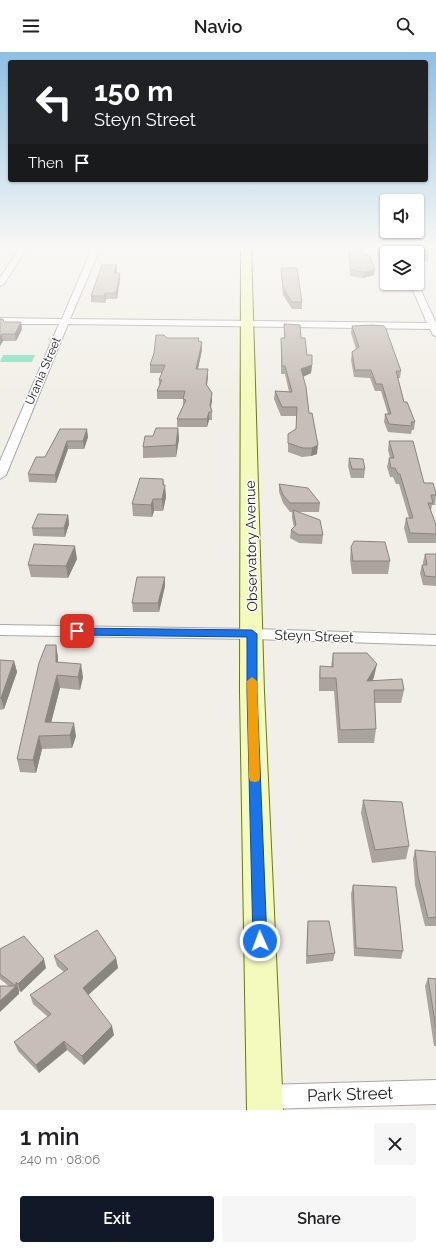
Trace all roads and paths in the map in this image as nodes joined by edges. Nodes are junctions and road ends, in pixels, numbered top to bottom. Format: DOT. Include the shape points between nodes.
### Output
graph roads {
  1 [pos="76,295"];
  2 [pos="247,295"];
  3 [pos="420,295"];
  4 [pos="0,321"];
  5 [pos="64,322"];
  6 [pos="248,323"];
  7 [pos="435,328"];
  8 [pos="0,475"];
  9 [pos="0,630"];
  10 [pos="252,634"];
  11 [pos="436,640"];
  12 [pos="436,1092"];
  13 [pos="265,1103"];
  1 -- 5 [label="street, Urania Street"];
  2 -- 6 [label="main road, Observatory Avenue"];
  3 -- 7 [label="street"];
  4 -- 5 [label="street"];
  5 -- 6 [label="street"];
  5 -- 8 [label="street, Urania Street"];
  6 -- 7 [label="street"];
  6 -- 10 [label="main road, Observatory Avenue"];
  9 -- 10 [label="street, Steyn Street"];
  10 -- 11 [label="street, Steyn Street"];
  10 -- 13 [label="main road, Observatory Avenue" via="252,708"];
  12 -- 13 [label="street, Park Street"];
}
